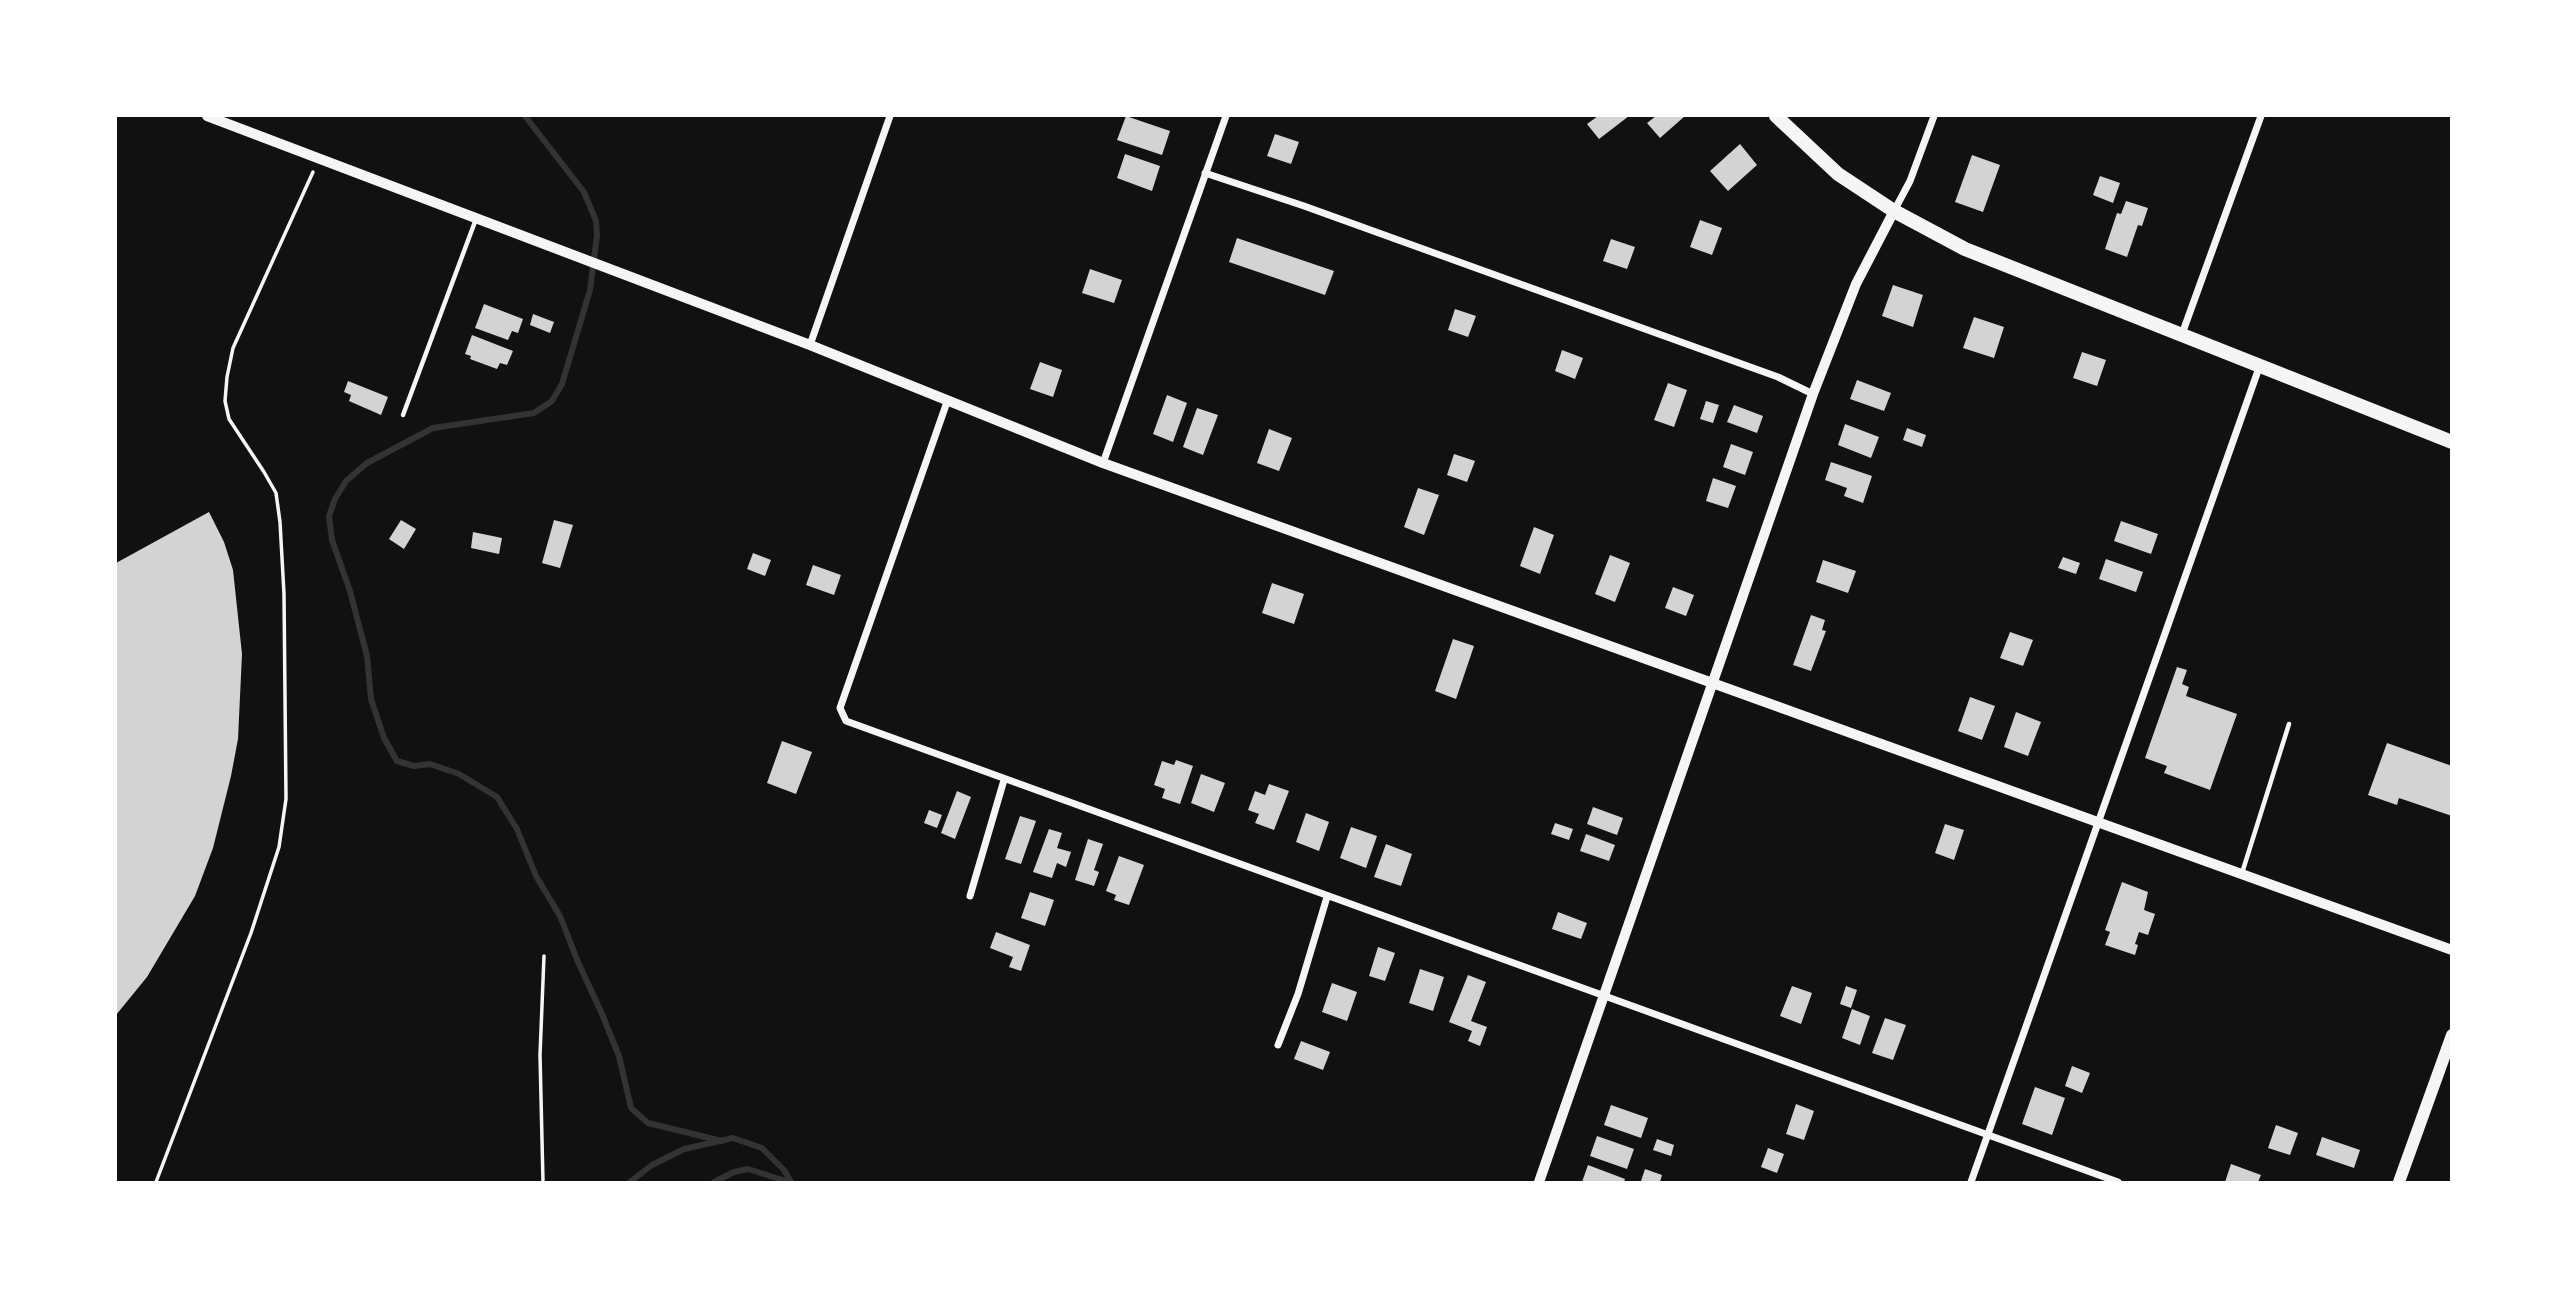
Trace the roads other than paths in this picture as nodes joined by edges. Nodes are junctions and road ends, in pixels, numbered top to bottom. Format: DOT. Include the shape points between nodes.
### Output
graph roads {
  1 [pos="207,116"];
  2 [pos="890,116"];
  3 [pos="1226,116"];
  4 [pos="1776,116"];
  5 [pos="1934,116"];
  6 [pos="2261,116"];
  7 [pos="1205,173"];
  8 [pos="1894,211"];
  9 [pos="477,219"];
  10 [pos="2182,334"];
  11 [pos="810,345"];
  12 [pos="2260,365"];
  13 [pos="1813,394"];
  14 [pos="947,402"];
  15 [pos="403,415"];
  16 [pos="2452,442"];
  17 [pos="1103,463"];
  18 [pos="1712,683"];
  19 [pos="2289,724"];
  20 [pos="1004,780"];
  21 [pos="2098,822"];
  22 [pos="2242,874"];
  23 [pos="970,895"];
  24 [pos="1326,897"];
  25 [pos="2452,950"];
  26 [pos="1603,996"];
  27 [pos="2452,1035"];
  28 [pos="1278,1045"];
  29 [pos="1987,1135"];
  30 [pos="1539,1182"];
  31 [pos="1971,1182"];
  32 [pos="2118,1182"];
  33 [pos="2399,1182"];
  1 -- 9 [label="street"];
  2 -- 11 [label="street"];
  3 -- 7 [label="street"];
  4 -- 8 [label="highway" via="1838,174"];
  5 -- 8 [label="street"];
  6 -- 10 [label="street"];
  7 -- 13 [label="street" via="1738,362"];
  7 -- 17 [label="street"];
  8 -- 10 [label="highway" via="2003,266"];
  8 -- 13 [label="street" via="1856,284"];
  9 -- 11 [label="street"];
  9 -- 15 [label="lane"];
  10 -- 12 [label="highway"];
  11 -- 14 [label="street"];
  12 -- 16 [label="highway"];
  12 -- 21 [label="street"];
  13 -- 18 [label="street"];
  14 -- 17 [label="street"];
  14 -- 20 [label="street" via="840,708 842,716 855,726"];
  17 -- 18 [label="street"];
  18 -- 21 [label="street"];
  18 -- 26 [label="street"];
  19 -- 22 [label="lane"];
  20 -- 23 [label="street"];
  20 -- 24 [label="street"];
  21 -- 22 [label="street"];
  21 -- 29 [label="street"];
  22 -- 25 [label="street"];
  24 -- 26 [label="street"];
  24 -- 28 [label="street"];
  26 -- 29 [label="street"];
  26 -- 30 [label="street"];
  27 -- 33 [label="main road"];
  29 -- 31 [label="street"];
  29 -- 32 [label="street"];
}
